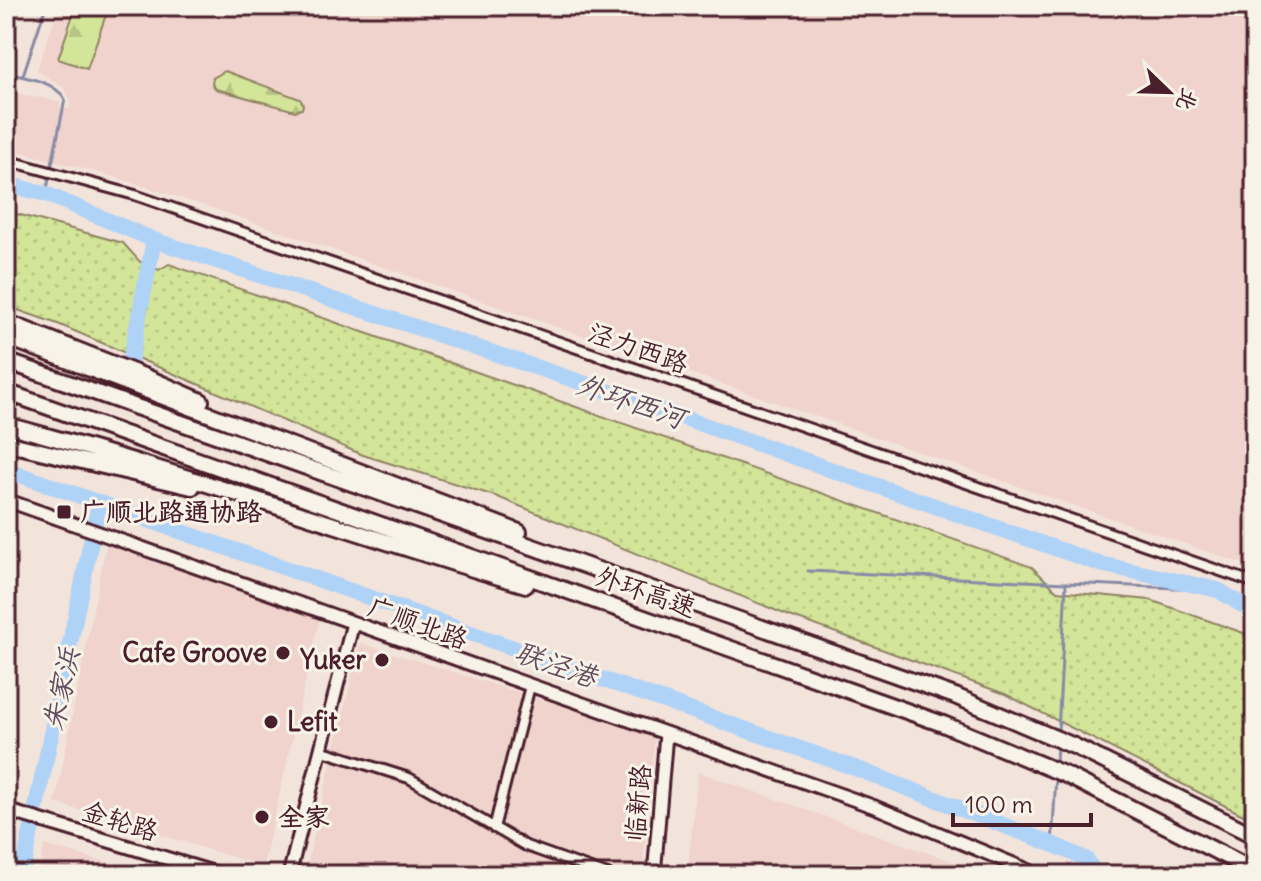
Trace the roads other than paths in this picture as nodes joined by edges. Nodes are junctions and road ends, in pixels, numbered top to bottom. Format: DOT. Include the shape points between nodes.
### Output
graph roads {
  1 [pos="6,160"];
  2 [pos="6,322"];
  3 [pos="7,338"];
  4 [pos="6,361"];
  5 [pos="6,392"];
  6 [pos="6,425"];
  7 [pos="281,440"];
  8 [pos="6,443"];
  9 [pos="6,500"];
  10 [pos="264,503"];
  11 [pos="1255,583"];
  12 [pos="694,603"];
  13 [pos="353,623"];
  14 [pos="684,631"];
  15 [pos="530,686"];
  16 [pos="666,734"];
  17 [pos="320,750"];
  18 [pos="6,810"];
  19 [pos="494,828"];
  20 [pos="1255,836"];
  21 [pos="1255,871"];
  22 [pos="1032,874"];
  23 [pos="222,875"];
  24 [pos="289,875"];
  25 [pos="608,875"];
  26 [pos="654,875"];
  1 -- 11 [label="street, 泾力西路" via="135,195"];
  2 -- 7 [label="highway" via="175,389"];
  3 -- 7 [label="highway"];
  4 -- 12 [label="highway, 外环高速"];
  5 -- 14 [label="highway, 外环高速"];
  6 -- 10 [label="highway" via="129,458"];
  7 -- 12 [label="highway"];
  8 -- 10 [label="highway"];
  9 -- 13 [label="street, 广顺北路"];
  10 -- 14 [label="highway"];
  12 -- 20 [label="highway, 外环高速" via="1049,735"];
  13 -- 15 [label="street, 广顺北路"];
  13 -- 17 [label="street"];
  14 -- 21 [label="highway, 外环高速" via="1047,767"];
  15 -- 16 [label="street, 广顺北路"];
  15 -- 19 [label="street"];
  16 -- 22 [label="street, 广顺北路" via="875,807"];
  16 -- 26 [label="street, 临新路"];
  17 -- 19 [label="street" via="409,778"];
  17 -- 24 [label="street"];
  18 -- 23 [label="street, 金轮路"];
  19 -- 25 [label="street" via="539,853"];
}
